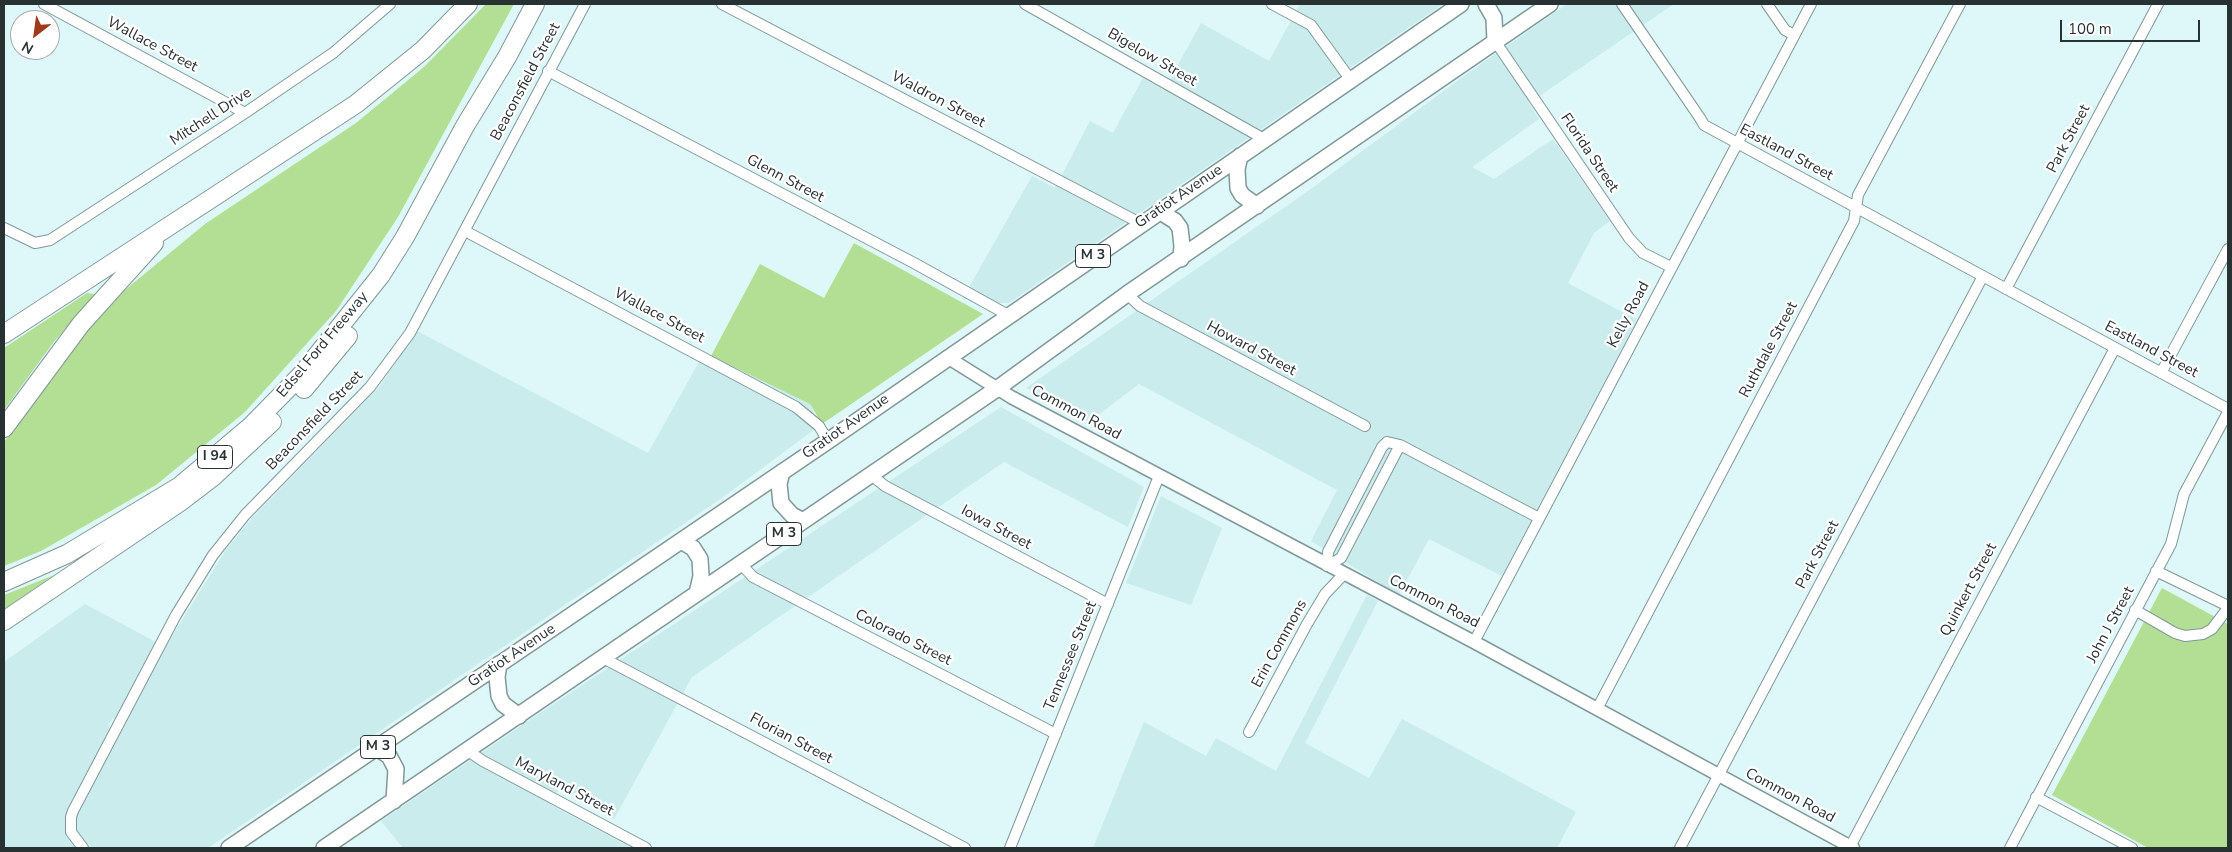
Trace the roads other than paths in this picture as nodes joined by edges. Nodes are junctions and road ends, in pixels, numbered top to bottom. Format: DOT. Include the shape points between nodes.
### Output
graph roads {
  1 [pos="44,4"];
  2 [pos="390,4"];
  3 [pos="468,4"];
  4 [pos="535,4"];
  5 [pos="585,4"];
  6 [pos="722,4"];
  7 [pos="1025,4"];
  8 [pos="1272,4"];
  9 [pos="1486,4"];
  10 [pos="1550,4"];
  11 [pos="1622,4"];
  12 [pos="1767,4"];
  13 [pos="1811,4"];
  14 [pos="1960,4"];
  15 [pos="2158,4"];
  16 [pos="1458,5"];
  17 [pos="1794,35"];
  18 [pos="1495,41"];
  19 [pos="548,71"];
  20 [pos="1350,79"];
  21 [pos="245,113"];
  22 [pos="1264,140"];
  23 [pos="1736,143"];
  24 [pos="1240,156"];
  25 [pos="1257,206"];
  26 [pos="1856,208"];
  27 [pos="1159,211"];
  28 [pos="172,224"];
  29 [pos="1140,224"];
  30 [pos="4,228"];
  31 [pos="464,230"];
  32 [pos="2228,249"];
  33 [pos="1180,259"];
  34 [pos="1671,267"];
  35 [pos="380,275"];
  36 [pos="1983,276"];
  37 [pos="2006,289"];
  38 [pos="1127,294"];
  39 [pos="1008,315"];
  40 [pos="4,334"];
  41 [pos="2115,348"];
  42 [pos="947,357"];
  43 [pos="2161,373"];
  44 [pos="998,388"];
  45 [pos="2228,411"];
  46 [pos="1365,426"];
  47 [pos="4,428"];
  48 [pos="828,441"];
  49 [pos="1400,445"];
  50 [pos="782,472"];
  51 [pos="871,475"];
  52 [pos="1159,476"];
  53 [pos="1539,518"];
  54 [pos="803,521"];
  55 [pos="682,541"];
  56 [pos="741,564"];
  57 [pos="1327,566"];
  58 [pos="2156,571"];
  59 [pos="1344,574"];
  60 [pos="4,582"];
  61 [pos="698,593"];
  62 [pos="1108,604"];
  63 [pos="2228,607"];
  64 [pos="2135,610"];
  65 [pos="4,621"];
  66 [pos="1474,642"];
  67 [pos="603,658"];
  68 [pos="499,664"];
  69 [pos="1597,709"];
  70 [pos="519,716"];
  71 [pos="1249,732"];
  72 [pos="1056,734"];
  73 [pos="377,748"];
  74 [pos="468,750"];
  75 [pos="1718,775"];
  76 [pos="2036,797"];
  77 [pos="394,801"];
  78 [pos="83,848"];
  79 [pos="229,848"];
  80 [pos="324,848"];
  81 [pos="646,848"];
  82 [pos="965,848"];
  83 [pos="1010,848"];
  84 [pos="1680,848"];
  85 [pos="1852,848"];
  86 [pos="2010,848"];
  87 [pos="2132,848"];
  1 -- 21 [label="street, Wallace Street"];
  2 -- 21 [label="street, Mitchell Drive" via="333,53"];
  3 -- 28 [label="highway" via="423,50 356,104"];
  4 -- 35 [label="highway, Edsel Ford Freeway / I 94" via="409,230"];
  5 -- 19 [label="street, Beaconsfield Street"];
  6 -- 29 [label="street, Waldron Street"];
  7 -- 22 [label="street, Bigelow Street"];
  8 -- 20 [label="street" via="1311,25"];
  9 -- 18 [label="main road" via="1494,18"];
  10 -- 18 [label="main road, M 3"];
  11 -- 23 [label="street, Eastland Street" via="1704,126"];
  12 -- 17 [label="street" via="1785,30"];
  13 -- 17 [label="street, Kelly Road"];
  14 -- 26 [label="street, Ruthdale Street" via="1858,195"];
  15 -- 37 [label="street, Park Street"];
  16 -- 20 [label="main road, Gratiot Avenue / M 3"];
  17 -- 23 [label="street, Kelly Road"];
  18 -- 25 [label="main road, M 3"];
  18 -- 34 [label="street, Florida Street" via="1629,238 1643,253"];
  19 -- 31 [label="street, Beaconsfield Street"];
  19 -- 39 [label="street, Glenn Street"];
  20 -- 22 [label="main road, Gratiot Avenue / M 3"];
  21 -- 30 [label="street, Mitchell Drive" via="50,240 40,244 30,242"];
  22 -- 24 [label="main road, Gratiot Avenue / M 3"];
  23 -- 26 [label="street, Eastland Street"];
  23 -- 34 [label="street, Kelly Road"];
  24 -- 25 [label="main road" via="1238,188"];
  24 -- 27 [label="main road, Gratiot Avenue / M 3"];
  25 -- 33 [label="main road, M 3"];
  26 -- 36 [label="street, Eastland Street"];
  26 -- 69 [label="street, Ruthdale Street" via="1854,221"];
  27 -- 29 [label="main road, Gratiot Avenue / M 3"];
  27 -- 33 [label="main road" via="1180,228"];
  28 -- 40 [label="highway"];
  28 -- 47 [label="highway" via="81,324"];
  29 -- 39 [label="main road, Gratiot Avenue / M 3"];
  31 -- 48 [label="street, Wallace Street" via="796,407 819,426"];
  31 -- 78 [label="street, Beaconsfield Street" via="410,333 381,373 245,515 198,578 130,699 73,811 71,832"];
  32 -- 43 [label="street"];
  33 -- 38 [label="main road, M 3"];
  34 -- 53 [label="street, Kelly Road"];
  35 -- 60 [label="highway, Edsel Ford Freeway / I 94" via="277,401 180,486 67,554"];
  35 -- 65 [label="highway" via="358,323 315,377 252,442 180,502"];
  36 -- 37 [label="street, Eastland Street"];
  36 -- 75 [label="street, Park Street"];
  37 -- 41 [label="street, Eastland Street"];
  38 -- 44 [label="main road, M 3"];
  38 -- 46 [label="street, Howard Street" via="1140,306"];
  39 -- 42 [label="main road, Gratiot Avenue / M 3"];
  41 -- 43 [label="street, Eastland Street"];
  41 -- 85 [label="street, Quinkert Street"];
  42 -- 44 [label="street, Common Road"];
  42 -- 48 [label="main road, Gratiot Avenue / M 3"];
  43 -- 45 [label="street, Eastland Street"];
  44 -- 51 [label="main road, M 3"];
  44 -- 52 [label="street, Common Road" via="1011,398"];
  45 -- 58 [label="street, John J Street" via="2184,494 2174,537"];
  48 -- 50 [label="main road, Gratiot Avenue / M 3"];
  49 -- 53 [label="street"];
  49 -- 57 [label="street" via="1341,558"];
  49 -- 57 [label="street" via="1387,442 1382,448 1328,552"];
  50 -- 54 [label="main road" via="778,484 780,503"];
  50 -- 55 [label="main road, Gratiot Avenue / M 3"];
  51 -- 54 [label="main road, M 3"];
  51 -- 62 [label="street, Iowa Street" via="885,486"];
  52 -- 57 [label="street, Common Road"];
  52 -- 62 [label="street, Tennessee Street"];
  53 -- 66 [label="street, Kelly Road"];
  54 -- 56 [label="main road, M 3"];
  55 -- 61 [label="main road" via="693,548 700,559"];
  55 -- 68 [label="main road, Gratiot Avenue / M 3"];
  56 -- 61 [label="main road, M 3"];
  56 -- 72 [label="street, Colorado Street" via="753,577"];
  57 -- 59 [label="street, Common Road"];
  58 -- 63 [label="street"];
  58 -- 64 [label="street, John J Street"];
  59 -- 66 [label="street, Common Road"];
  59 -- 71 [label="street, Erin Commons" via="1325,594"];
  61 -- 67 [label="main road, M 3"];
  62 -- 72 [label="street, Tennessee Street"];
  63 -- 64 [label="street" via="2212,629 2203,634 2185,636"];
  64 -- 76 [label="street, John J Street"];
  66 -- 69 [label="street, Common Road"];
  67 -- 70 [label="main road, M 3"];
  67 -- 82 [label="street, Florian Street"];
  68 -- 70 [label="main road" via="499,696 503,704"];
  68 -- 73 [label="main road, Gratiot Avenue / M 3"];
  69 -- 75 [label="street, Common Road"];
  70 -- 74 [label="main road, M 3"];
  72 -- 83 [label="street, Tennessee Street"];
  73 -- 77 [label="main road" via="389,756 396,769"];
  73 -- 79 [label="main road, Gratiot Avenue / M 3"];
  74 -- 77 [label="main road, M 3"];
  74 -- 81 [label="street, Maryland Street"];
  75 -- 84 [label="street, Park Street"];
  75 -- 85 [label="street, Common Road"];
  76 -- 86 [label="street, John J Street"];
  76 -- 87 [label="street"];
  77 -- 80 [label="main road, M 3"];
}
